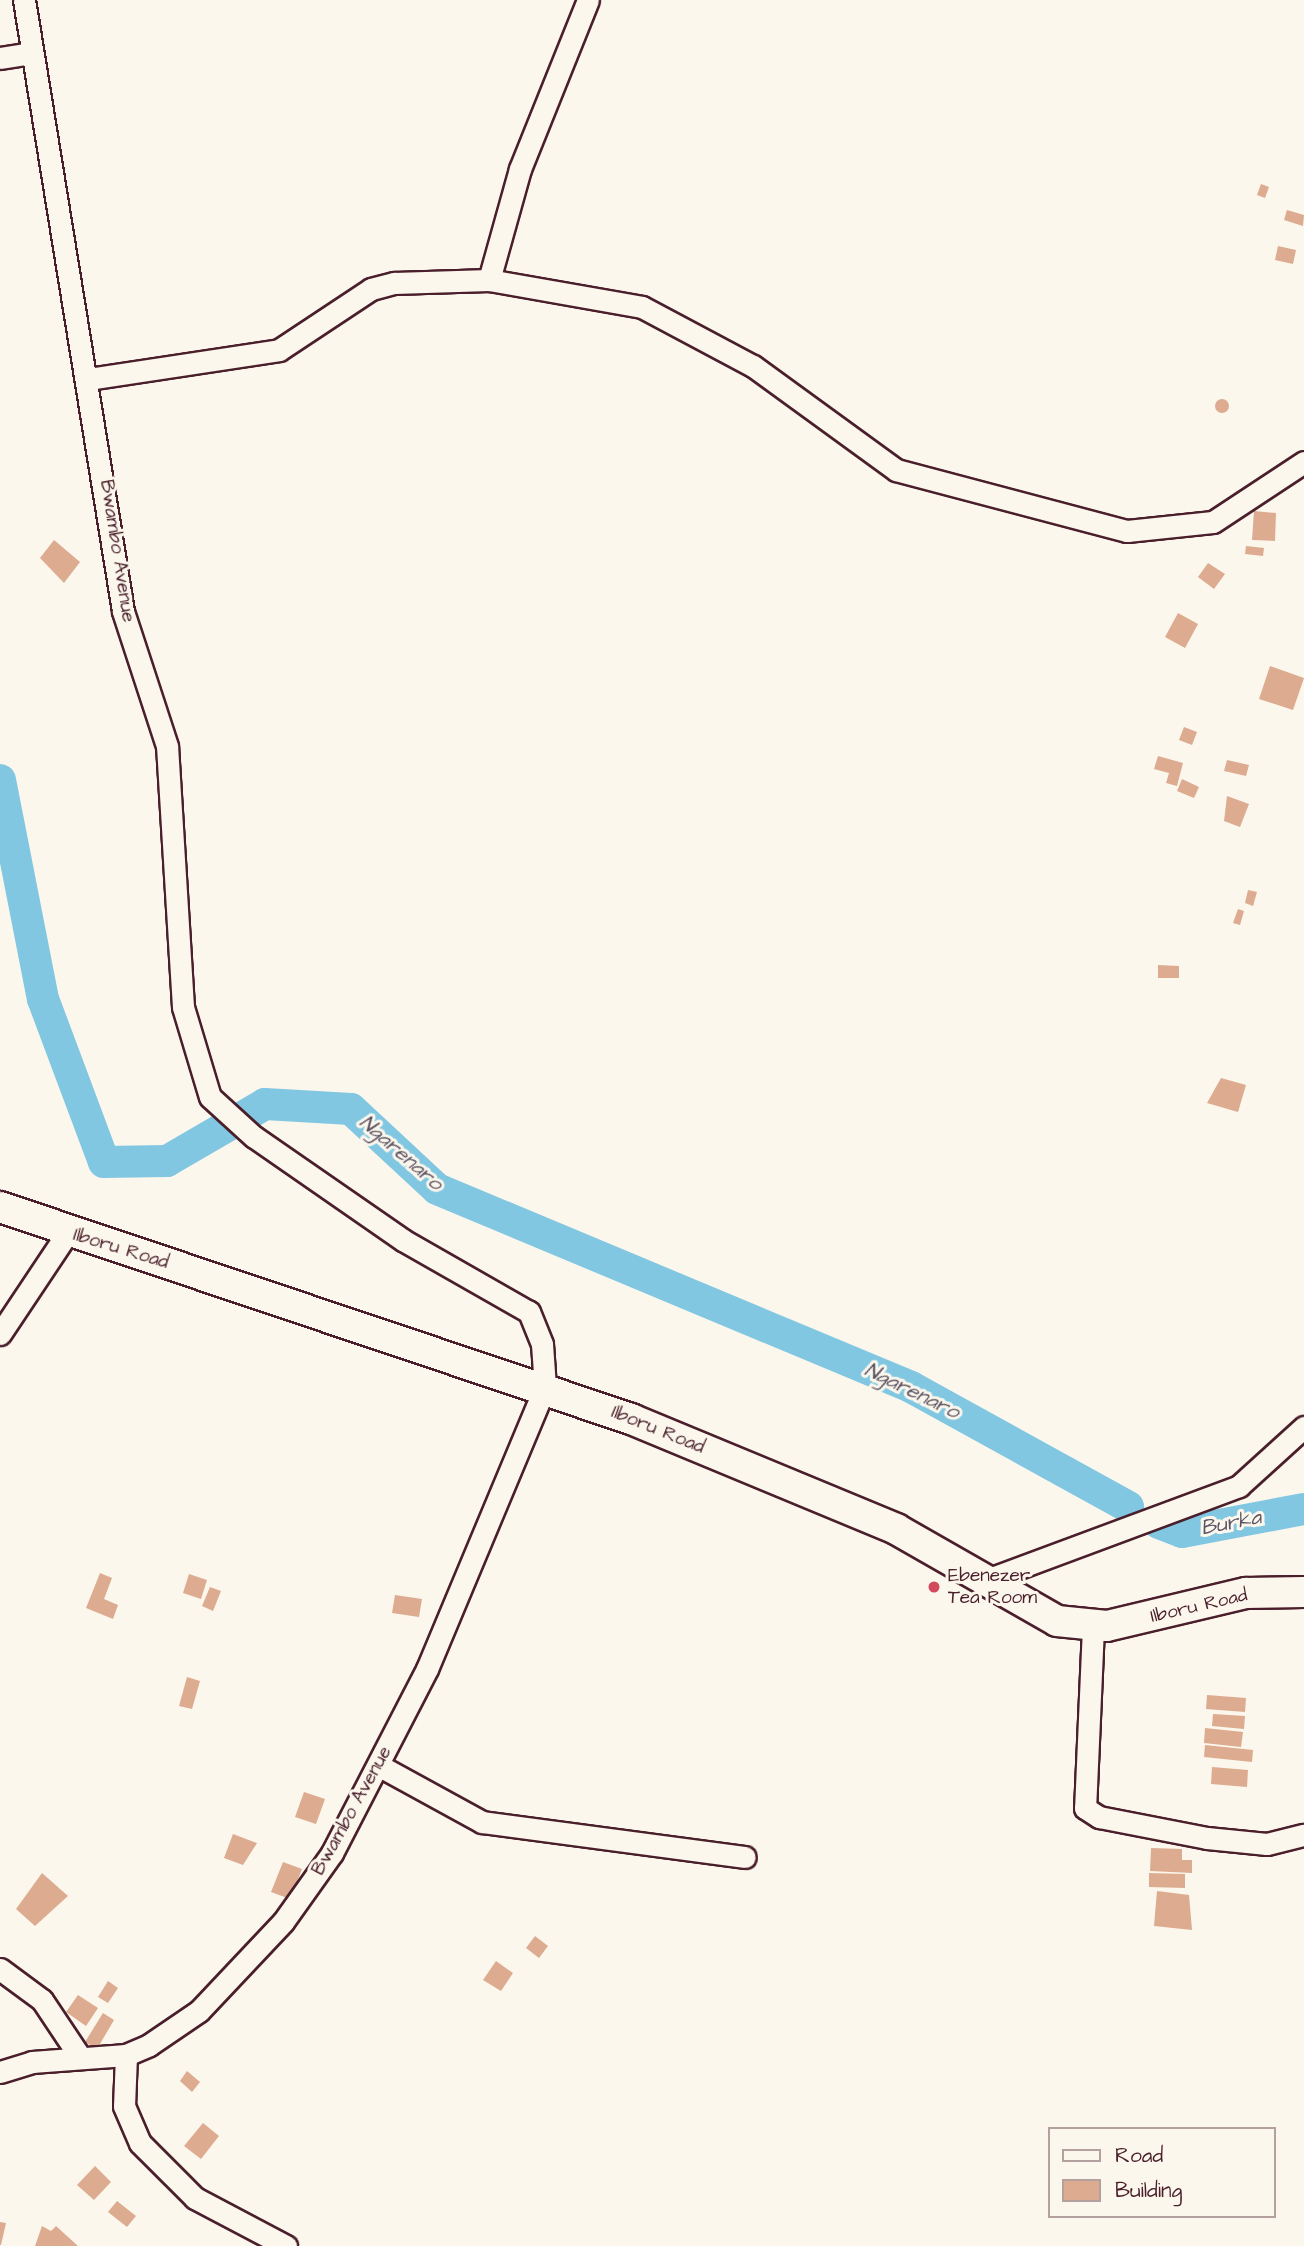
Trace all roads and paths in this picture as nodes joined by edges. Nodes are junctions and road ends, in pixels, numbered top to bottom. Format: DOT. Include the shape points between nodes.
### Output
graph roads {
  1 [pos="24,0"];
  2 [pos="588,0"];
  3 [pos="32,53"];
  4 [pos="0,58"];
  5 [pos="489,280"];
  6 [pos="88,379"];
  7 [pos="1304,462"];
  8 [pos="0,1207"];
  9 [pos="68,1233"];
  10 [pos="0,1334"];
  11 [pos="545,1388"];
  12 [pos="1304,1426"];
  13 [pos="984,1581"];
  14 [pos="1304,1592"];
  15 [pos="1093,1626"];
  16 [pos="378,1765"];
  17 [pos="1304,1835"];
  18 [pos="745,1857"];
  19 [pos="0,1969"];
  20 [pos="126,2055"];
  21 [pos="80,2057"];
  22 [pos="0,2072"];
  23 [pos="286,2246"];
  1 -- 3 [label="street, Bwambo Avenue"];
  2 -- 5 [label="street" via="520,169"];
  3 -- 4 [label="street"];
  3 -- 6 [label="street, Bwambo Avenue"];
  5 -- 6 [label="street" via="394,283 371,289 279,350"];
  5 -- 7 [label="street" via="642,307 753,366 896,470 1127,531 1213,522"];
  6 -- 11 [label="street, Bwambo Avenue" via="123,611 167,746 183,1006 210,1097 254,1137 403,1240 529,1312 542,1344"];
  8 -- 9 [label="street, Ilboru Road"];
  9 -- 10 [label="street"];
  9 -- 11 [label="street, Ilboru Road"];
  11 -- 13 [label="street, Ilboru Road" via="850,1508"];
  11 -- 16 [label="street, Bwambo Avenue" via="448,1624"];
  12 -- 13 [label="street" via="1239,1486"];
  13 -- 15 [label="street, Ilboru Road" via="1057,1622"];
  14 -- 15 [label="street, Ilboru Road" via="1246,1593"];
  15 -- 17 [label="street" via="1085,1808 1099,1817 1207,1838 1267,1844"];
  16 -- 18 [label="street" via="482,1822"];
  16 -- 20 [label="street, Bwambo Avenue" via="312,1883 241,1971 199,2011"];
  19 -- 21 [label="street" via="42,2000"];
  20 -- 21 [label="street, Bwambo Avenue"];
  20 -- 23 [label="street" via="124,2106 140,2143 195,2199"];
  21 -- 22 [label="street, Bwambo Avenue"];
}
